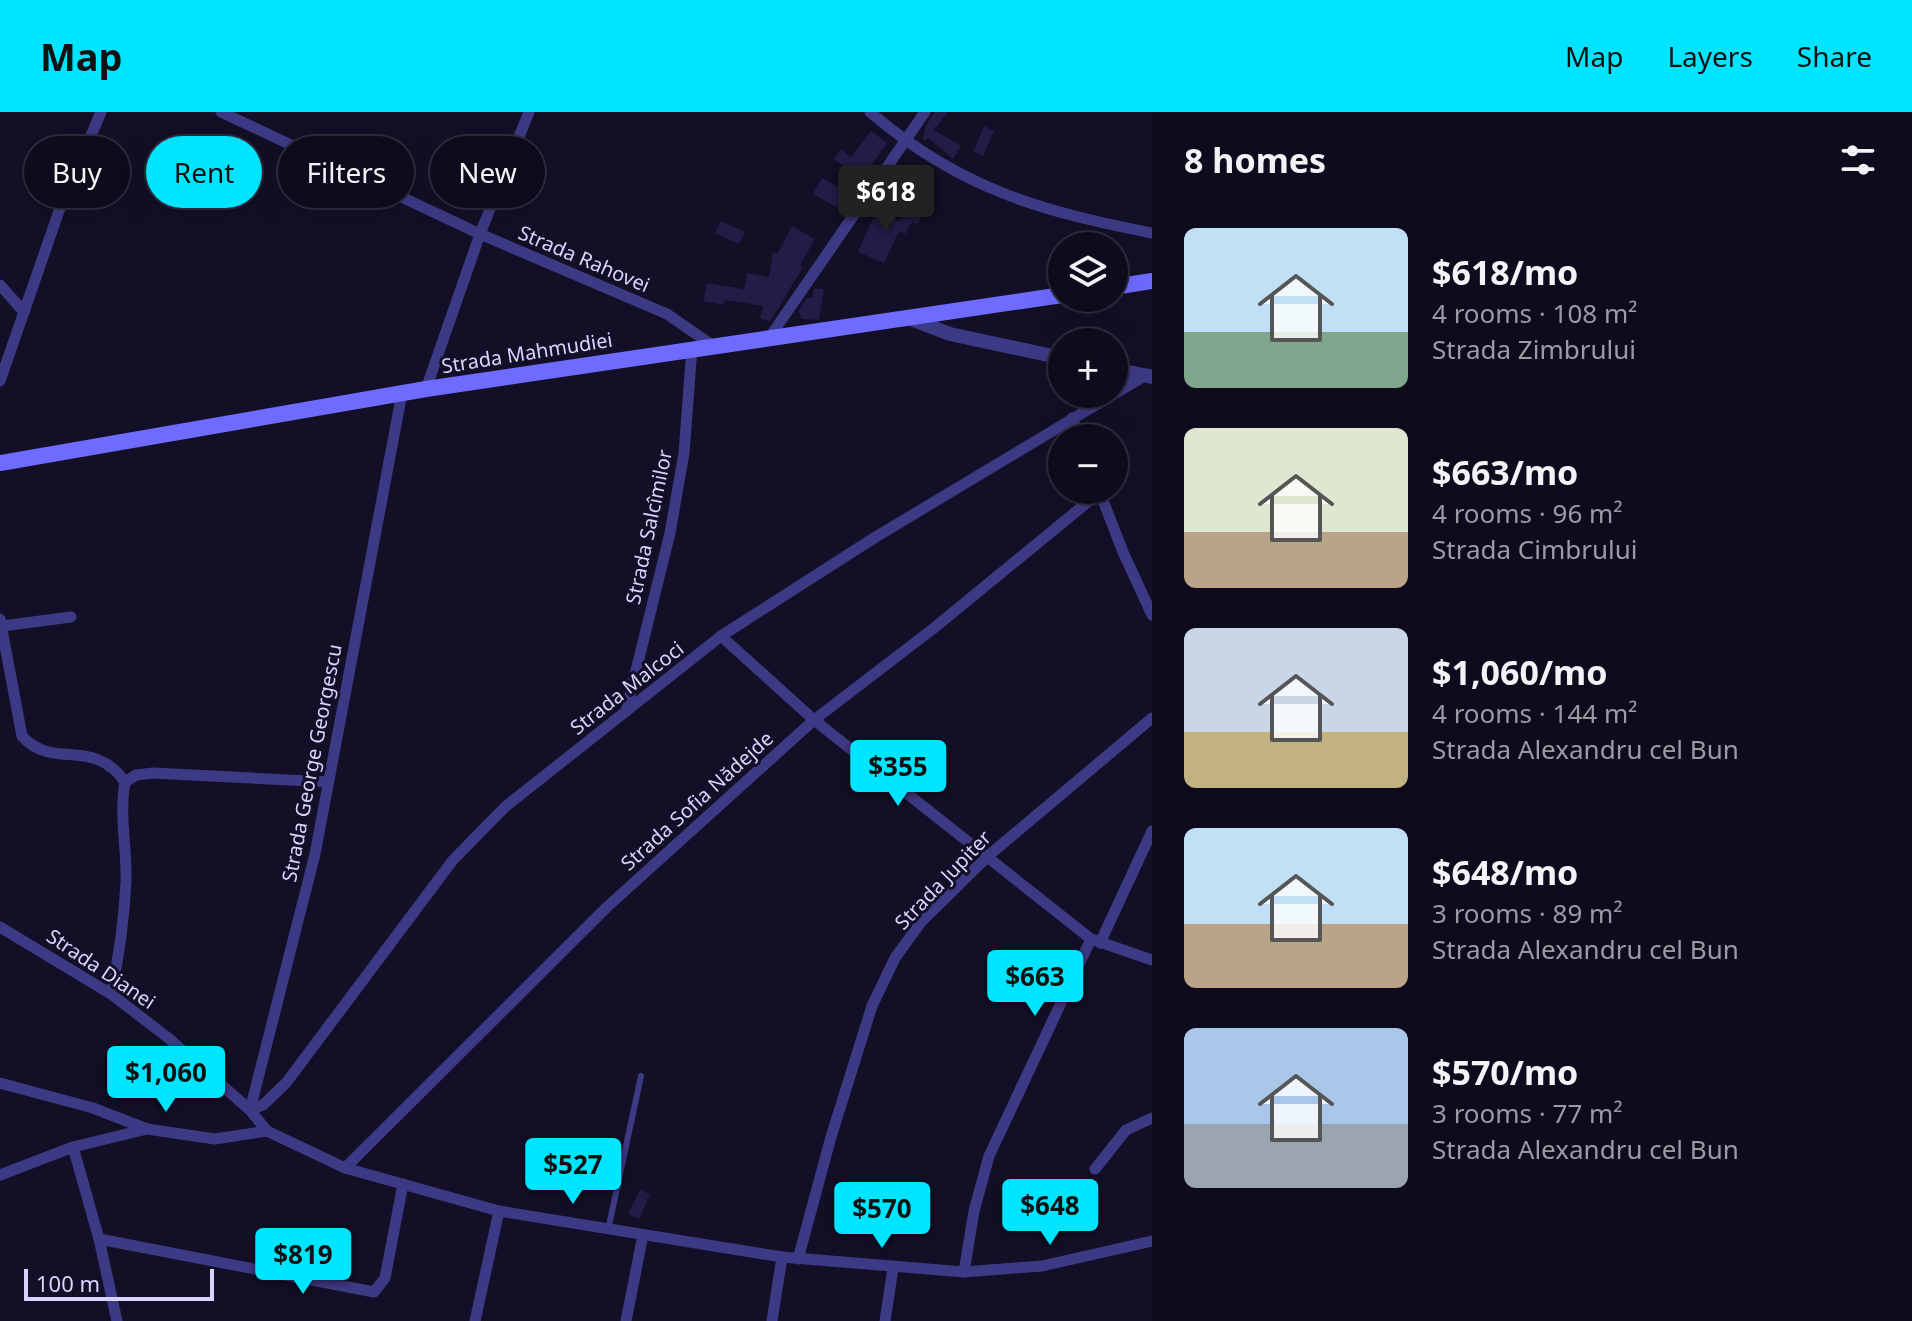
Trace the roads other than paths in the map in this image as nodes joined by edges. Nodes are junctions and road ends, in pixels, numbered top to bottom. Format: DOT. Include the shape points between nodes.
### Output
graph roads {
  1 [pos="101,112"];
  2 [pos="221,112"];
  3 [pos="529,112"];
  4 [pos="870,112"];
  5 [pos="925,112"];
  6 [pos="903,141"];
  7 [pos="1152,233"];
  8 [pos="480,234"];
  9 [pos="1152,281"];
  10 [pos="0,285"];
  11 [pos="1128,285"];
  12 [pos="1048,297"];
  13 [pos="24,312"];
  14 [pos="907,318"];
  15 [pos="769,338"];
  16 [pos="712,345"];
  17 [pos="692,348"];
  18 [pos="1048,355"];
  19 [pos="1128,371"];
  20 [pos="1150,375"];
  21 [pos="0,381"];
  22 [pos="1128,387"];
  23 [pos="426,389"];
  24 [pos="402,393"];
  25 [pos="1090,408"];
  26 [pos="1072,418"];
  27 [pos="1075,424"];
  28 [pos="0,463"];
  29 [pos="1084,504"];
  30 [pos="1105,504"];
  31 [pos="1152,615"];
  32 [pos="71,617"];
  33 [pos="1,622"];
  34 [pos="721,636"];
  35 [pos="626,711"];
  36 [pos="1152,718"];
  37 [pos="814,720"];
  38 [pos="125,782"];
  39 [pos="328,782"];
  40 [pos="1152,831"];
  41 [pos="988,856"];
  42 [pos="0,927"];
  43 [pos="1096,941"];
  44 [pos="1152,960"];
  45 [pos="111,994"];
  46 [pos="641,1076"];
  47 [pos="0,1083"];
  48 [pos="250,1110"];
  49 [pos="1152,1118"];
  50 [pos="147,1129"];
  51 [pos="267,1131"];
  52 [pos="73,1147"];
  53 [pos="345,1168"];
  54 [pos="1095,1169"];
  55 [pos="0,1175"];
  56 [pos="403,1184"];
  57 [pos="499,1211"];
  58 [pos="608,1230"];
  59 [pos="643,1235"];
  60 [pos="99,1239"];
  61 [pos="1152,1241"];
  62 [pos="782,1257"];
  63 [pos="798,1259"];
  64 [pos="893,1268"];
  65 [pos="964,1272"];
  66 [pos="117,1321"];
  67 [pos="475,1321"];
  68 [pos="626,1321"];
  69 [pos="772,1321"];
  70 [pos="885,1321"];
  1 -- 13 [label="street"];
  2 -- 8 [label="street, Strada Rahovei"];
  3 -- 8 [label="street"];
  4 -- 6 [label="street"];
  5 -- 6 [label="street"];
  6 -- 7 [label="street" via="999,194"];
  6 -- 15 [label="street"];
  8 -- 16 [label="street, Strada Rahovei" via="667,314"];
  8 -- 23 [label="street"];
  9 -- 11 [label="main road"];
  10 -- 13 [label="street"];
  12 -- 14 [label="main road, Strada Mahmudiei"];
  13 -- 21 [label="street"];
  14 -- 15 [label="main road, Strada Mahmudiei"];
  14 -- 18 [label="street" via="950,334"];
  15 -- 16 [label="main road, Strada Mahmudiei"];
  16 -- 17 [label="main road, Strada Mahmudiei"];
  17 -- 23 [label="main road, Strada Mahmudiei"];
  17 -- 35 [label="street, Strada Salcîmilor" via="684,453 670,533"];
  19 -- 20 [label="street"];
  20 -- 22 [label="street, Strada Malcoci"];
  23 -- 24 [label="main road, Strada Mahmudiei"];
  24 -- 28 [label="main road, Strada Mahmudiei"];
  24 -- 39 [label="street, Strada George Georgescu"];
  25 -- 26 [label="street, Strada Malcoci"];
  26 -- 27 [label="street"];
  26 -- 34 [label="street, Strada Malcoci"];
  29 -- 37 [label="street, Strada Sofia Nădejde"];
  30 -- 31 [label="street"];
  32 -- 33 [label="street"];
  33 -- 38 [label="street" via="22,736 41,751 102,759"];
  34 -- 35 [label="street, Strada Malcoci"];
  34 -- 37 [label="street"];
  35 -- 48 [label="street, Strada Malcoci" via="505,807 472,840 286,1083"];
  36 -- 41 [label="street, Strada Jupiter"];
  37 -- 41 [label="street"];
  37 -- 53 [label="street, Strada Sofia Nădejde" via="607,907"];
  38 -- 39 [label="street" via="153,773"];
  38 -- 45 [label="street" via="121,808 126,879"];
  39 -- 48 [label="street, Strada George Georgescu" via="315,854"];
  40 -- 43 [label="street"];
  41 -- 43 [label="street"];
  41 -- 63 [label="street, Strada Jupiter" via="921,922 895,958 872,1006"];
  42 -- 45 [label="street, Strada Dianei"];
  43 -- 44 [label="street"];
  43 -- 65 [label="street" via="989,1156"];
  45 -- 48 [label="street, Strada Dianei"];
  46 -- 58 [label="lane"];
  47 -- 50 [label="street"];
  48 -- 51 [label="street"];
  49 -- 54 [label="street" via="1126,1130"];
  50 -- 51 [label="street" via="215,1139"];
  50 -- 52 [label="street"];
  51 -- 53 [label="street"];
  52 -- 55 [label="street"];
  52 -- 60 [label="street"];
  53 -- 56 [label="street"];
  56 -- 57 [label="street"];
  56 -- 60 [label="street" via="385,1278 374,1292"];
  57 -- 58 [label="street"];
  57 -- 67 [label="street"];
  58 -- 59 [label="street"];
  59 -- 62 [label="street"];
  59 -- 68 [label="street"];
  60 -- 66 [label="street"];
  61 -- 65 [label="street" via="1042,1266"];
  62 -- 63 [label="street"];
  62 -- 69 [label="street"];
  63 -- 64 [label="street"];
  64 -- 65 [label="street"];
  64 -- 70 [label="street"];
}
